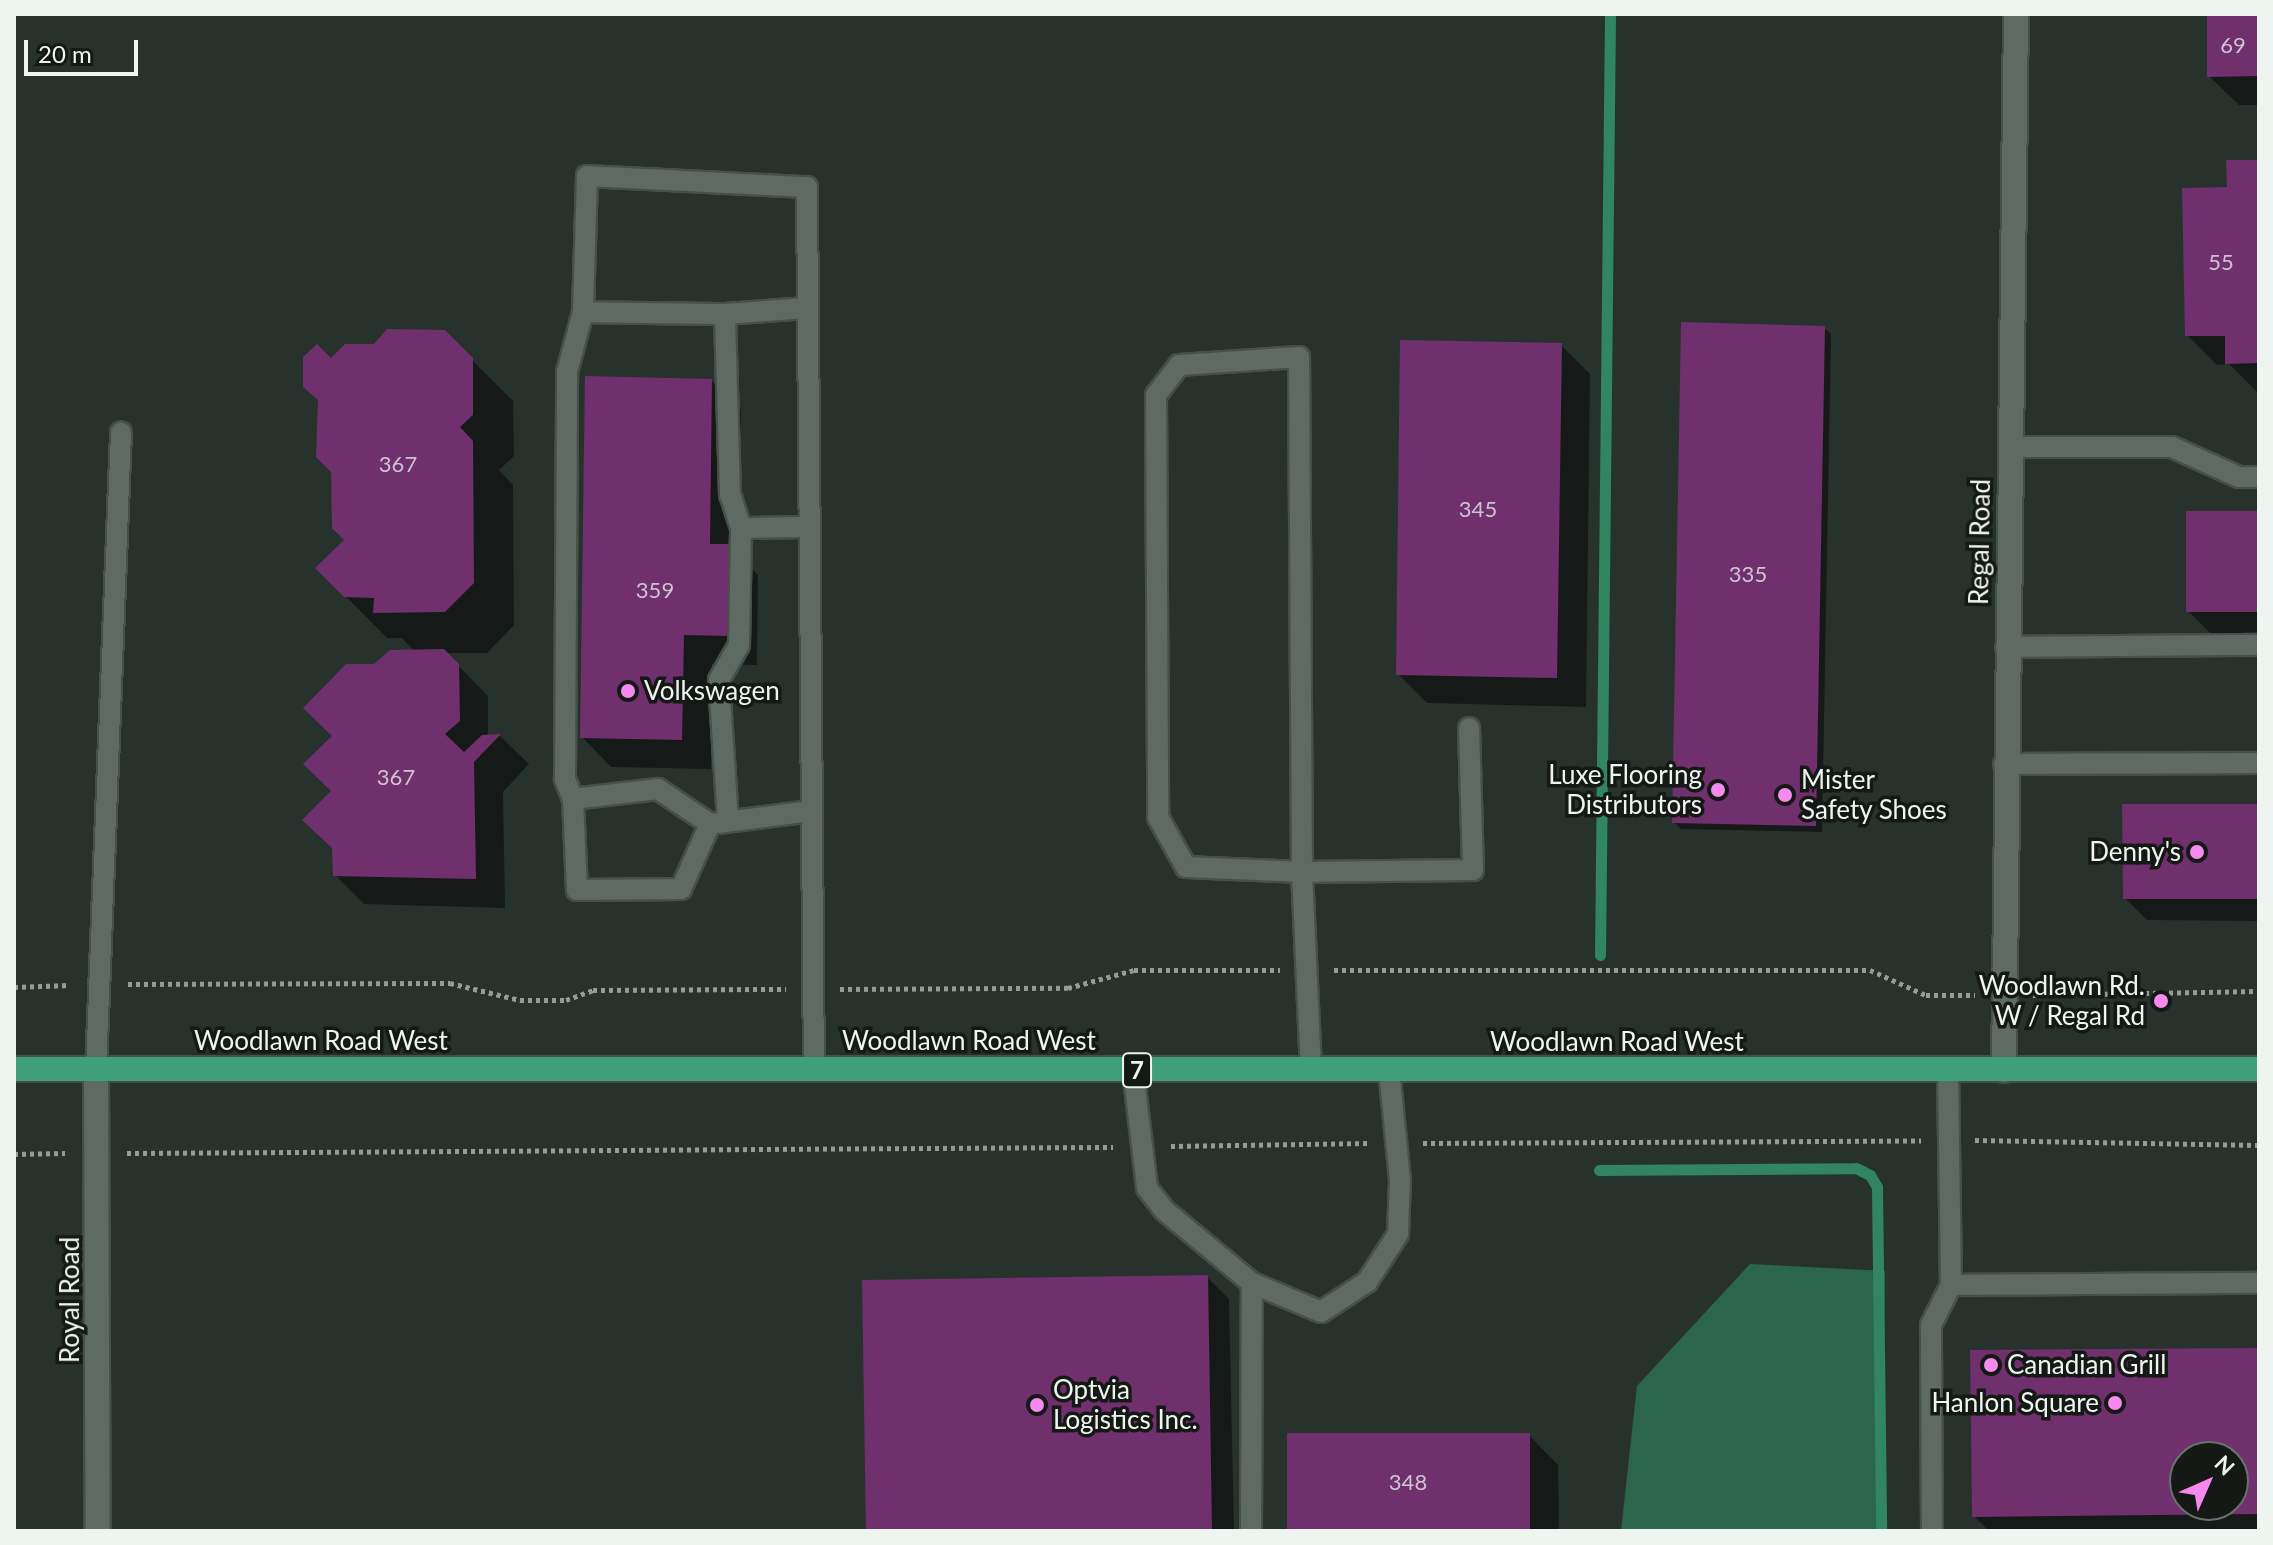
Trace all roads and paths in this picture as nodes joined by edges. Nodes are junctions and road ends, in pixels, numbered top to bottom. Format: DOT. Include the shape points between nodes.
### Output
graph roads {
  1 [pos="2016,14"];
  2 [pos="807,308"];
  3 [pos="583,312"];
  4 [pos="725,314"];
  5 [pos="121,432"];
  6 [pos="2009,447"];
  7 [pos="2259,477"];
  8 [pos="808,527"];
  9 [pos="741,528"];
  10 [pos="2259,645"];
  11 [pos="2006,647"];
  12 [pos="1469,728"];
  13 [pos="2259,763"];
  14 [pos="2004,764"];
  15 [pos="573,799"];
  16 [pos="811,811"];
  17 [pos="719,823"];
  18 [pos="1302,872"];
  19 [pos="1307,970"];
  20 [pos="100,984"];
  21 [pos="14,987"];
  22 [pos="813,989"];
  23 [pos="2259,991"];
  24 [pos="2005,995"];
  25 [pos="14,1069"];
  26 [pos="96,1069"];
  27 [pos="814,1069"];
  28 [pos="2259,1069"];
  29 [pos="1133,1070"];
  30 [pos="1311,1070"];
  31 [pos="1389,1070"];
  32 [pos="1948,1070"];
  33 [pos="2004,1070"];
  34 [pos="1252,1283"];
  35 [pos="2259,1283"];
  36 [pos="1951,1285"];
  37 [pos="98,1531"];
  38 [pos="1251,1531"];
  39 [pos="1932,1531"];
  1 -- 6 [label="street, Regal Road"];
  2 -- 3 [label="lane" via="807,187 587,176"];
  2 -- 4 [label="lane"];
  2 -- 8 [label="lane"];
  3 -- 4 [label="lane"];
  3 -- 15 [label="lane" via="567,372 565,779"];
  4 -- 9 [label="lane" via="730,495"];
  5 -- 20 [label="lane"];
  6 -- 7 [label="lane" via="2172,447 2239,477"];
  6 -- 11 [label="street, Regal Road"];
  8 -- 9 [label="lane"];
  8 -- 16 [label="lane"];
  9 -- 17 [label="lane" via="739,645 719,680"];
  10 -- 11 [label="lane"];
  11 -- 14 [label="street, Regal Road"];
  12 -- 18 [label="lane" via="1473,870"];
  13 -- 14 [label="lane"];
  14 -- 24 [label="street, Regal Road"];
  15 -- 17 [label="lane" via="658,789"];
  15 -- 17 [label="lane" via="577,890 681,889"];
  16 -- 17 [label="lane"];
  16 -- 22 [label="lane"];
  18 -- 18 [label="lane" via="1299,357 1179,365 1156,395 1158,817 1186,867"];
  18 -- 19 [label="lane"];
  19 -- 22 [label="path" via="1134,970 1068,988"];
  19 -- 24 [label="path" via="1870,970 1926,995"];
  19 -- 30 [label="lane"];
  20 -- 21 [label="path"];
  20 -- 22 [label="path" via="450,983 520,1000 566,1000 593,990"];
  20 -- 26 [label="lane"];
  22 -- 27 [label="lane"];
  23 -- 24 [label="path"];
  24 -- 33 [label="street, Regal Road"];
  25 -- 26 [label="main road, Woodlawn Road West / 7"];
  26 -- 27 [label="main road, Woodlawn Road West / 7"];
  26 -- 37 [label="street, Royal Road"];
  27 -- 29 [label="main road, Woodlawn Road West / 7"];
  28 -- 33 [label="main road, Woodlawn Road West / 7"];
  29 -- 30 [label="main road, Woodlawn Road West / 7"];
  29 -- 34 [label="lane" via="1147,1188 1164,1210"];
  30 -- 31 [label="main road, Woodlawn Road West / 7"];
  31 -- 32 [label="main road, Woodlawn Road West / 7"];
  31 -- 34 [label="lane" via="1400,1180 1398,1234 1367,1282 1321,1312"];
  32 -- 33 [label="main road, Woodlawn Road West / 7"];
  32 -- 36 [label="lane"];
  34 -- 38 [label="lane"];
  35 -- 36 [label="lane"];
  36 -- 39 [label="lane" via="1931,1325"];
}
